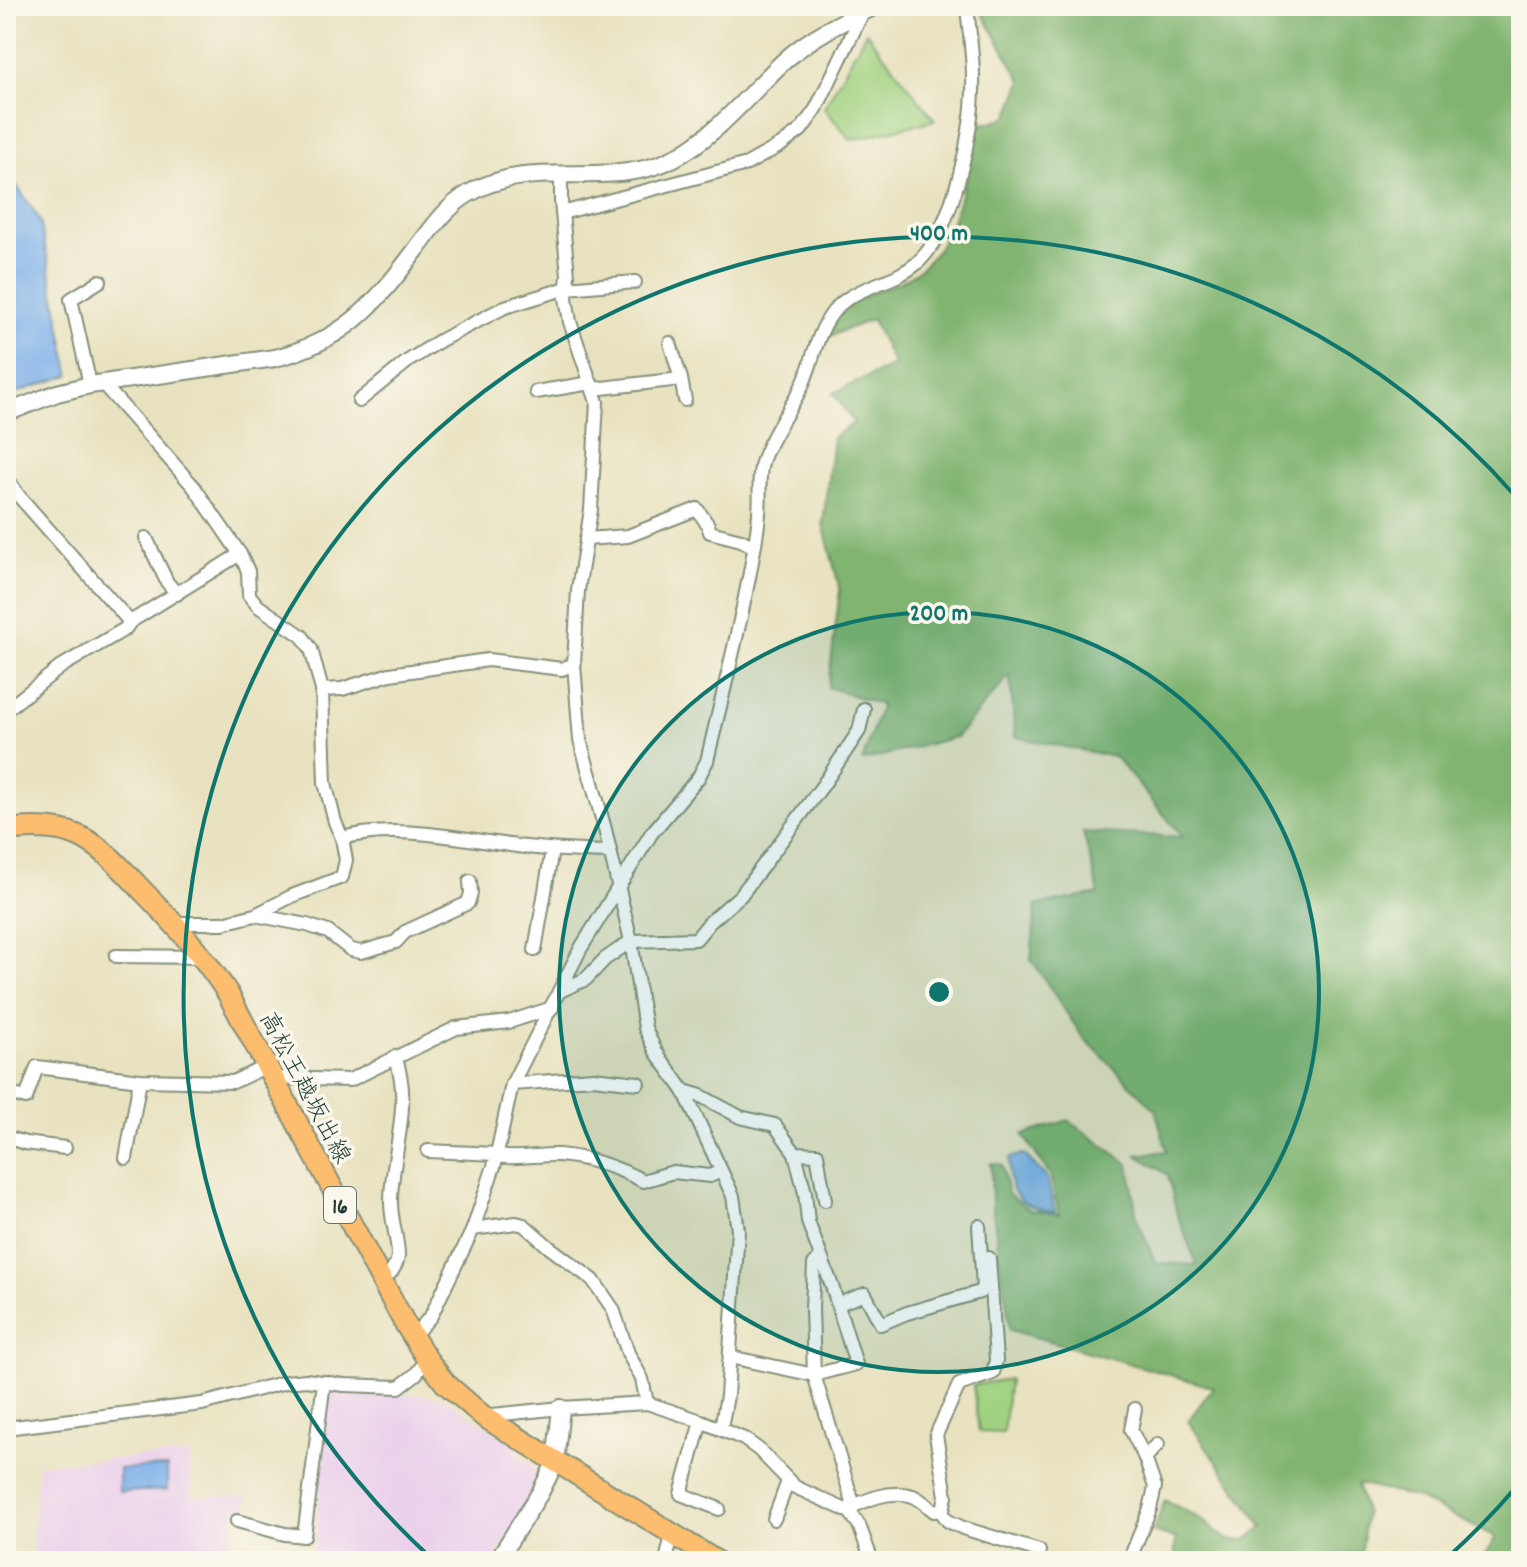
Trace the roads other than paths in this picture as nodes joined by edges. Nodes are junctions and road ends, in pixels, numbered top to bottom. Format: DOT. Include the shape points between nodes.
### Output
graph roads {
  1 [pos="967,6"];
  2 [pos="869,9"];
  3 [pos="561,173"];
  4 [pos="562,213"];
  5 [pos="100,281"];
  6 [pos="635,282"];
  7 [pos="567,288"];
  8 [pos="670,343"];
  9 [pos="681,379"];
  10 [pos="91,385"];
  11 [pos="592,386"];
  12 [pos="536,392"];
  13 [pos="685,400"];
  14 [pos="359,401"];
  15 [pos="6,413"];
  16 [pos="6,476"];
  17 [pos="146,538"];
  18 [pos="586,539"];
  19 [pos="754,547"];
  20 [pos="240,554"];
  21 [pos="177,594"];
  22 [pos="130,622"];
  23 [pos="574,664"];
  24 [pos="322,690"];
  25 [pos="864,709"];
  26 [pos="6,710"];
  27 [pos="6,830"];
  28 [pos="342,838"];
  29 [pos="552,850"];
  30 [pos="609,852"];
  31 [pos="470,881"];
  32 [pos="618,889"];
  33 [pos="255,915"];
  34 [pos="173,923"];
  35 [pos="631,941"];
  36 [pos="535,950"];
  37 [pos="116,956"];
  38 [pos="204,957"];
  39 [pos="560,991"];
  40 [pos="552,1008"];
  41 [pos="395,1057"];
  42 [pos="268,1073"];
  43 [pos="140,1080"];
  44 [pos="638,1083"];
  45 [pos="512,1084"];
  46 [pos="684,1091"];
  47 [pos="6,1093"];
  48 [pos="6,1137"];
  49 [pos="65,1148"];
  50 [pos="428,1151"];
  51 [pos="795,1153"];
  52 [pos="497,1155"];
  53 [pos="126,1158"];
  54 [pos="721,1171"];
  55 [pos="825,1200"];
  56 [pos="979,1226"];
  57 [pos="473,1229"];
  58 [pos="821,1258"];
  59 [pos="989,1258"];
  60 [pos="382,1281"];
  61 [pos="987,1286"];
  62 [pos="838,1304"];
  63 [pos="413,1336"];
  64 [pos="730,1357"];
  65 [pos="427,1359"];
  66 [pos="814,1375"];
  67 [pos="324,1382"];
  68 [pos="647,1403"];
  69 [pos="561,1408"];
  70 [pos="1135,1409"];
  71 [pos="483,1416"];
  72 [pos="701,1421"];
  73 [pos="6,1428"];
  74 [pos="721,1428"];
  75 [pos="1158,1444"];
  76 [pos="1145,1458"];
  77 [pos="555,1463"];
  78 [pos="788,1481"];
  79 [pos="850,1508"];
  80 [pos="719,1509"];
  81 [pos="940,1510"];
  82 [pos="774,1519"];
  83 [pos="237,1521"];
  84 [pos="672,1535"];
  85 [pos="1039,1551"];
  86 [pos="497,1561"];
  87 [pos="666,1561"];
  88 [pos="716,1561"];
  89 [pos="872,1561"];
  90 [pos="1129,1561"];
  1 -- 19 [label="street" via="972,116 945,223 915,265 858,292 834,310 821,332 801,388 764,457"];
  2 -- 3 [label="street" via="786,60 674,158 625,173"];
  2 -- 4 [label="street" via="816,109 781,145 747,164"];
  3 -- 4 [label="street"];
  3 -- 10 [label="street" via="520,175 465,196 436,223 357,320 325,341 275,358"];
  4 -- 7 [label="street"];
  5 -- 10 [label="street" via="71,299"];
  6 -- 7 [label="street"];
  7 -- 11 [label="street" via="570,322"];
  7 -- 14 [label="street" via="505,307 441,340"];
  8 -- 9 [label="street"];
  9 -- 11 [label="street"];
  9 -- 13 [label="street"];
  10 -- 15 [label="street"];
  10 -- 20 [label="street" via="194,487"];
  11 -- 12 [label="street"];
  11 -- 18 [label="street" via="597,402"];
  16 -- 22 [label="street"];
  17 -- 21 [label="street"];
  18 -- 19 [label="street" via="628,536 697,509 714,535"];
  18 -- 23 [label="street"];
  19 -- 32 [label="street" via="707,761 651,834"];
  20 -- 21 [label="street"];
  20 -- 24 [label="street" via="248,571 249,595 302,636"];
  21 -- 22 [label="street"];
  22 -- 26 [label="street"];
  23 -- 24 [label="street" via="562,669 488,660"];
  23 -- 30 [label="street" via="580,740"];
  24 -- 28 [label="street" via="325,783"];
  25 -- 35 [label="street" via="859,731 823,785 741,895 703,934 696,939"];
  27 -- 34 [label="main road, 高松王越坂出線 / 16" via="41,828 78,836 101,850"];
  28 -- 29 [label="street" via="359,833 432,835"];
  28 -- 33 [label="street" via="342,877"];
  29 -- 30 [label="street"];
  29 -- 36 [label="street"];
  30 -- 32 [label="street"];
  31 -- 33 [label="street" via="468,903 405,932 396,942 361,952 328,932"];
  32 -- 35 [label="street"];
  32 -- 39 [label="street"];
  33 -- 34 [label="street" via="223,923"];
  34 -- 38 [label="main road, 高松王越坂出線 / 16"];
  35 -- 39 [label="street" via="586,979"];
  35 -- 46 [label="street" via="645,1028"];
  37 -- 38 [label="street"];
  38 -- 42 [label="main road, 高松王越坂出線 / 16"];
  39 -- 40 [label="street"];
  40 -- 41 [label="street" via="509,1022 456,1028"];
  40 -- 45 [label="street"];
  41 -- 42 [label="street" via="350,1080"];
  41 -- 60 [label="street" via="402,1074 391,1200 398,1258"];
  42 -- 43 [label="street" via="233,1082"];
  42 -- 60 [label="main road, 高松王越坂出線 / 16"];
  43 -- 47 [label="street" via="37,1067 26,1098"];
  43 -- 53 [label="street"];
  44 -- 45 [label="street" via="593,1078"];
  45 -- 52 [label="street"];
  46 -- 51 [label="street" via="740,1117 775,1125"];
  46 -- 54 [label="street"];
  48 -- 49 [label="street"];
  50 -- 52 [label="street"];
  51 -- 55 [label="street" via="817,1154"];
  51 -- 58 [label="street"];
  52 -- 54 [label="street" via="557,1155 599,1162 643,1181 673,1172 710,1176"];
  52 -- 57 [label="street"];
  54 -- 64 [label="street" via="733,1196 738,1230"];
  56 -- 61 [label="street"];
  57 -- 63 [label="street" via="431,1316"];
  57 -- 68 [label="street" via="524,1225 593,1280 613,1309"];
  58 -- 62 [label="street"];
  58 -- 66 [label="street" via="814,1264"];
  59 -- 61 [label="street"];
  60 -- 63 [label="main road, 高松王越坂出線 / 16"];
  61 -- 62 [label="street" via="881,1324 865,1294"];
  61 -- 81 [label="street" via="996,1360 993,1373 959,1385 936,1435 946,1496"];
  62 -- 66 [label="street" via="856,1364"];
  63 -- 65 [label="main road, 高松王越坂出線 / 16"];
  64 -- 66 [label="street"];
  64 -- 74 [label="street"];
  65 -- 67 [label="street" via="399,1387"];
  65 -- 71 [label="main road, 高松王越坂出線 / 16"];
  66 -- 79 [label="street"];
  67 -- 73 [label="street" via="286,1382 202,1404"];
  67 -- 83 [label="street" via="304,1536"];
  68 -- 69 [label="street"];
  68 -- 72 [label="street"];
  69 -- 71 [label="street"];
  69 -- 77 [label="street"];
  70 -- 76 [label="street" via="1131,1430"];
  71 -- 77 [label="main road, 高松王越坂出線 / 16"];
  72 -- 74 [label="street"];
  72 -- 80 [label="street" via="681,1494"];
  74 -- 78 [label="street" via="758,1449"];
  75 -- 76 [label="street"];
  76 -- 90 [label="street" via="1155,1487"];
  77 -- 84 [label="main road, 高松王越坂出線 / 16"];
  77 -- 86 [label="street"];
  78 -- 79 [label="street" via="807,1494"];
  78 -- 82 [label="street"];
  79 -- 81 [label="street" via="888,1494 915,1497"];
  79 -- 89 [label="street"];
  81 -- 85 [label="street" via="963,1528"];
  84 -- 87 [label="street"];
  84 -- 88 [label="main road, 高松王越坂出線 / 16"];
}
